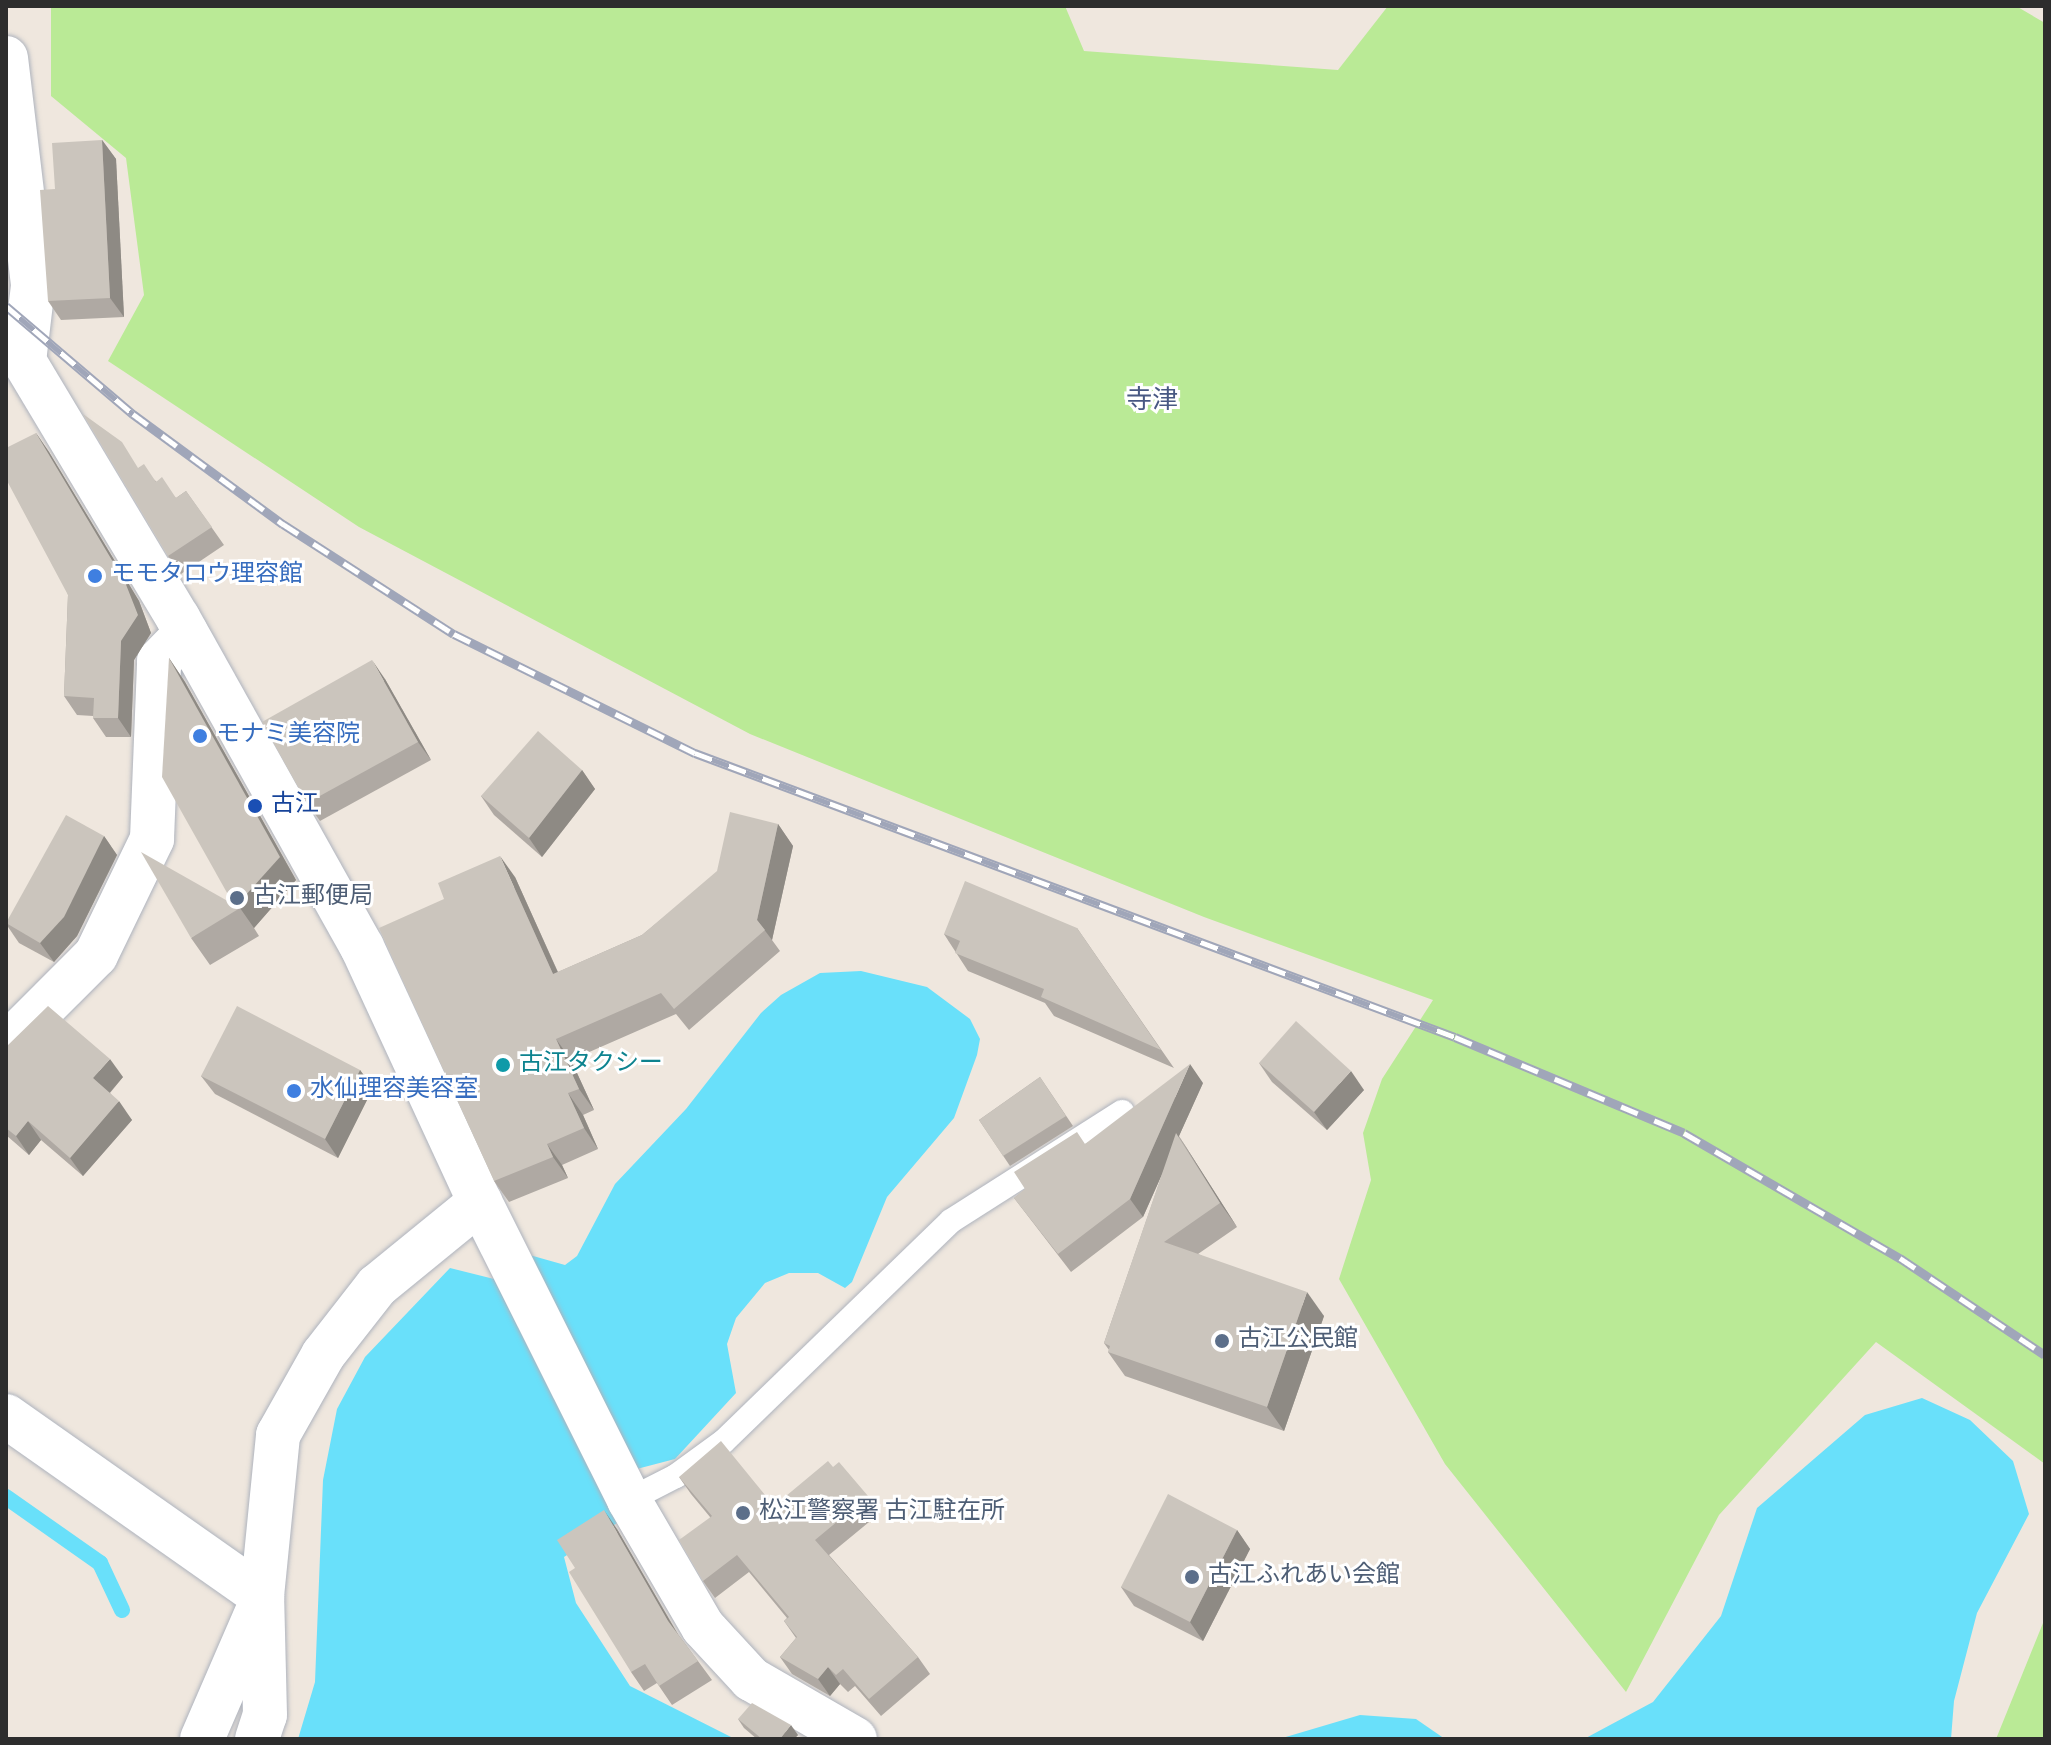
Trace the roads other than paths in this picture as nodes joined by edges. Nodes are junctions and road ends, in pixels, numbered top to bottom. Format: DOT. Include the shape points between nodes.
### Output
graph roads {
  1 [pos="6,58"];
  2 [pos="15,355"];
  3 [pos="186,633"];
  4 [pos="6,1045"];
  5 [pos="1122,1112"];
  6 [pos="480,1202"];
  7 [pos="6,1416"];
  8 [pos="629,1500"];
  9 [pos="262,1596"];
  10 [pos="202,1739"];
  11 [pos="257,1739"];
  12 [pos="855,1739"];
  1 -- 2 [label="street" via="33,286"];
  2 -- 3 [label="street"];
  3 -- 4 [label="street" via="159,661 152,839 96,955"];
  3 -- 6 [label="street" via="362,947"];
  5 -- 8 [label="lane" via="951,1221 724,1441 676,1476"];
  6 -- 8 [label="street"];
  6 -- 9 [label="street" via="377,1286 323,1355 278,1435"];
  7 -- 9 [label="street"];
  8 -- 12 [label="street" via="703,1627 751,1679"];
  9 -- 10 [label="street"];
  9 -- 11 [label="street" via="265,1715"];
}
